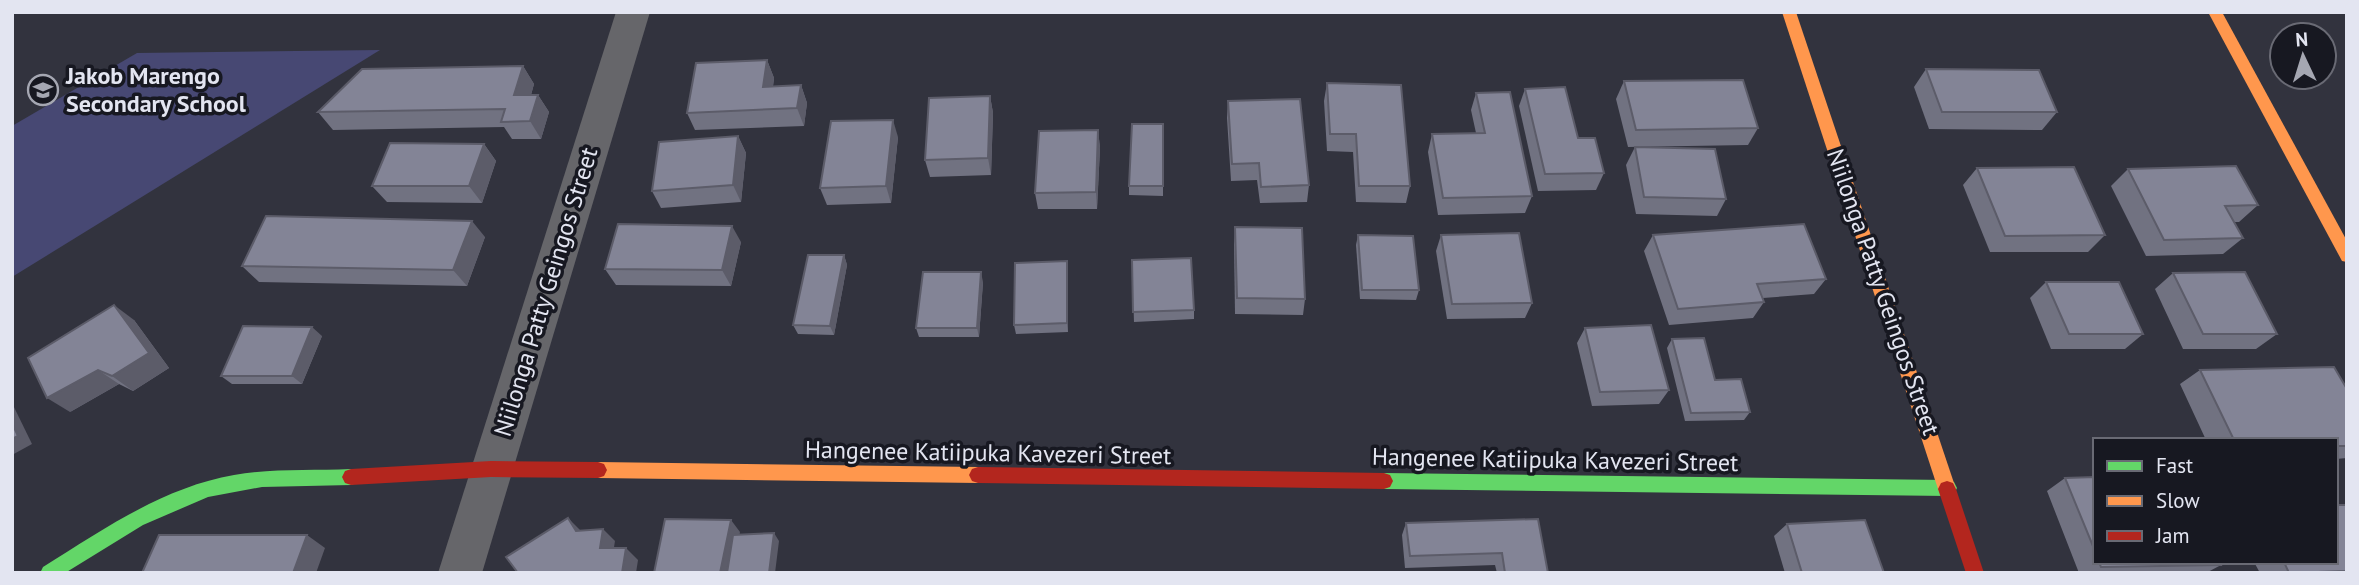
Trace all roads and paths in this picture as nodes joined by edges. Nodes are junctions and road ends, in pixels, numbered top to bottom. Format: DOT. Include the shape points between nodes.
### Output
graph roads {
  1 [pos="633,12"];
  2 [pos="1788,12"];
  3 [pos="2215,12"];
  4 [pos="2347,256"];
  5 [pos="491,469"];
  6 [pos="1948,488"];
  7 [pos="49,573"];
  8 [pos="460,573"];
  9 [pos="1975,573"];
  1 -- 5 [label="street, Niilonga Patty Geingos Street"];
  2 -- 6 [label="street, Niilonga Patty Geingos Street"];
  3 -- 4 [label="street"];
  5 -- 6 [label="street, Hangenee Katiipuka Kavezeri Street"];
  5 -- 7 [label="street, Hangenee Katiipuka Kavezeri Street" via="232,483 178,500"];
  5 -- 8 [label="street, Niilonga Patty Geingos Street"];
  6 -- 9 [label="street, Niilonga Patty Geingos Street"];
}
